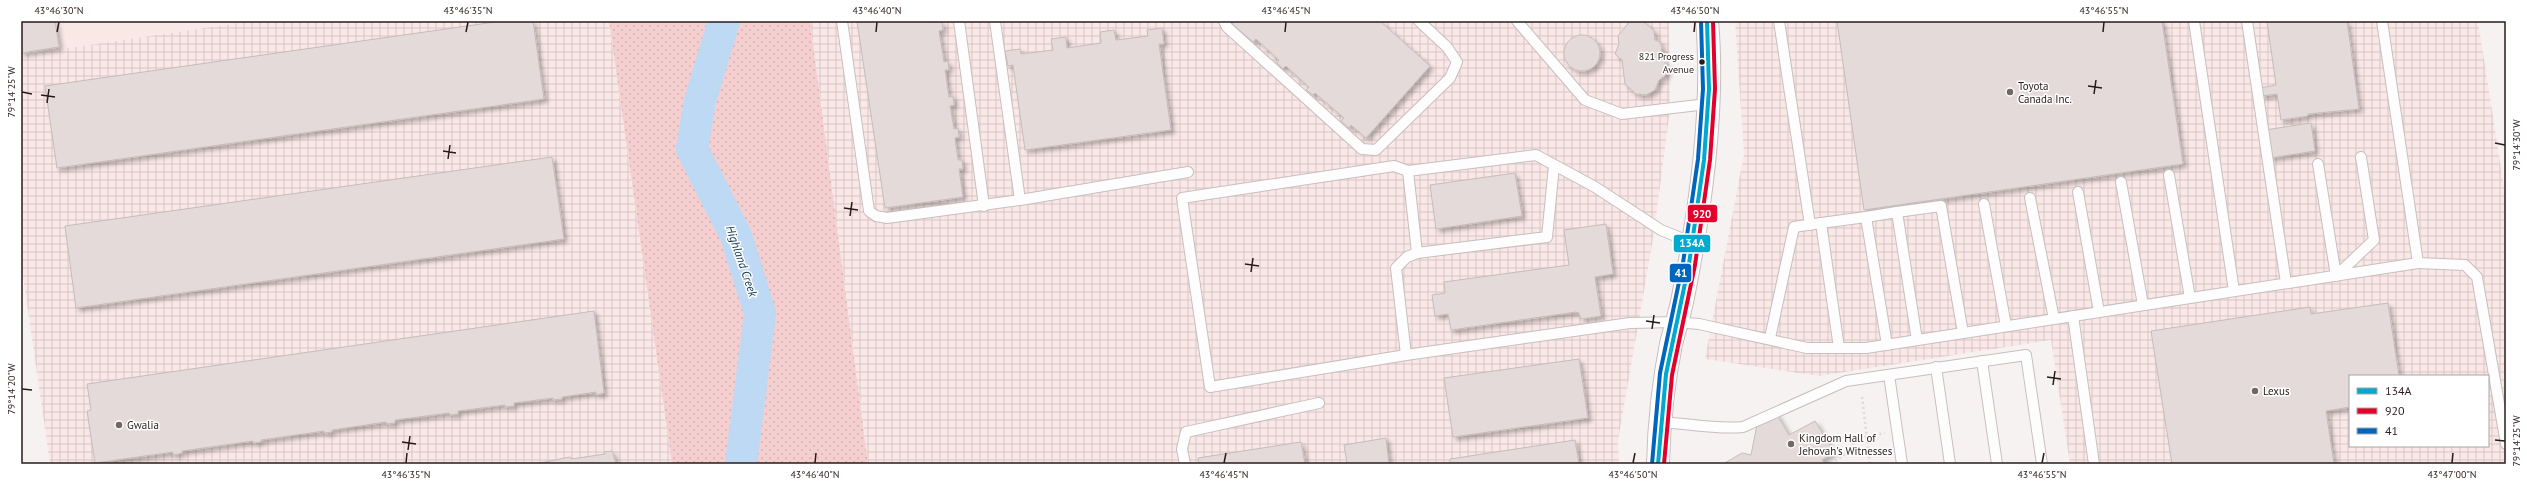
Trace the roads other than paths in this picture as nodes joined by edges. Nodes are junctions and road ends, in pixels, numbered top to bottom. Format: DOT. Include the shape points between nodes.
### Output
graph roads {
  1 [pos="842,21"];
  2 [pos="959,21"];
  3 [pos="996,21"];
  4 [pos="1224,21"];
  5 [pos="1419,21"];
  6 [pos="1517,21"];
  7 [pos="1707,21"];
  8 [pos="1779,21"];
  9 [pos="2194,21"];
  10 [pos="2247,21"];
  11 [pos="2382,21"];
  12 [pos="1707,104"];
  13 [pos="2361,157"];
  14 [pos="2318,164"];
  15 [pos="1554,166"];
  16 [pos="1408,171"];
  17 [pos="1188,172"];
  18 [pos="2169,175"];
  19 [pos="2121,182"];
  20 [pos="2078,192"];
  21 [pos="2030,198"];
  22 [pos="1020,200"];
  23 [pos="1984,204"];
  24 [pos="984,206"];
  25 [pos="1897,212"];
  26 [pos="1866,217"];
  27 [pos="1821,223"];
  28 [pos="1810,225"];
  29 [pos="1693,243"];
  30 [pos="1417,253"];
  31 [pos="2418,263"];
  32 [pos="2336,276"];
  33 [pos="2286,284"];
  34 [pos="2234,291"];
  35 [pos="2190,298"];
  36 [pos="2143,305"];
  37 [pos="2099,312"];
  38 [pos="2073,316"];
  39 [pos="2054,319"];
  40 [pos="1676,322"];
  41 [pos="2006,326"];
  42 [pos="1963,333"];
  43 [pos="1770,338"];
  44 [pos="1917,340"];
  45 [pos="1887,345"];
  46 [pos="1839,348"];
  47 [pos="1406,355"];
  48 [pos="1982,361"];
  49 [pos="1936,368"];
  50 [pos="1889,374"];
  51 [pos="1319,403"];
  52 [pos="1659,422"];
  53 [pos="2506,444"];
  54 [pos="1184,464"];
  55 [pos="1658,464"];
  56 [pos="1902,464"];
  57 [pos="1950,464"];
  58 [pos="1997,464"];
  59 [pos="2042,464"];
  60 [pos="2094,464"];
  1 -- 24 [label="lane" via="869,211 886,218"];
  2 -- 24 [label="lane"];
  3 -- 22 [label="lane"];
  4 -- 5 [label="lane" via="1227,27 1362,149 1376,150 1450,78 1457,62 1447,47"];
  6 -- 12 [label="lane" via="1585,100 1622,114"];
  7 -- 12 [label="main road"];
  8 -- 28 [label="lane"];
  9 -- 34 [label="lane"];
  10 -- 33 [label="lane"];
  11 -- 31 [label="lane"];
  12 -- 29 [label="main road" via="1704,170"];
  13 -- 32 [label="lane" via="2374,240"];
  14 -- 32 [label="lane"];
  15 -- 16 [label="lane" via="1536,156"];
  15 -- 29 [label="lane" via="1595,187 1662,230"];
  15 -- 30 [label="lane" via="1547,237"];
  16 -- 30 [label="lane"];
  16 -- 47 [label="lane" via="1394,166 1182,198 1210,387"];
  17 -- 22 [label="lane"];
  18 -- 35 [label="lane"];
  19 -- 36 [label="lane"];
  20 -- 37 [label="lane"];
  21 -- 39 [label="lane"];
  22 -- 24 [label="lane"];
  23 -- 41 [label="lane"];
  25 -- 26 [label="lane"];
  25 -- 42 [label="lane" via="1941,206"];
  25 -- 44 [label="lane"];
  26 -- 27 [label="lane"];
  26 -- 45 [label="lane"];
  27 -- 28 [label="lane"];
  27 -- 46 [label="lane"];
  28 -- 43 [label="lane" via="1794,227"];
  29 -- 40 [label="main road"];
  30 -- 47 [label="lane" via="1407,257 1396,268"];
  31 -- 32 [label="lane"];
  31 -- 53 [label="lane" via="2465,265 2477,277"];
  32 -- 33 [label="lane"];
  33 -- 34 [label="lane"];
  34 -- 35 [label="lane"];
  35 -- 36 [label="lane"];
  36 -- 37 [label="lane"];
  37 -- 38 [label="lane"];
  38 -- 39 [label="lane"];
  38 -- 60 [label="lane"];
  39 -- 41 [label="lane"];
  40 -- 43 [label="lane"];
  40 -- 47 [label="lane" via="1630,323"];
  40 -- 52 [label="main road"];
  41 -- 42 [label="lane"];
  42 -- 44 [label="lane"];
  43 -- 46 [label="lane" via="1807,348"];
  44 -- 45 [label="lane"];
  45 -- 46 [label="lane"];
  48 -- 49 [label="lane"];
  48 -- 58 [label="lane"];
  48 -- 59 [label="lane" via="2026,354"];
  49 -- 50 [label="lane"];
  49 -- 57 [label="lane"];
  50 -- 52 [label="lane" via="1840,383 1743,427 1725,429"];
  50 -- 56 [label="lane"];
  51 -- 54 [label="lane" via="1186,432 1182,449"];
  52 -- 55 [label="main road"];
}
